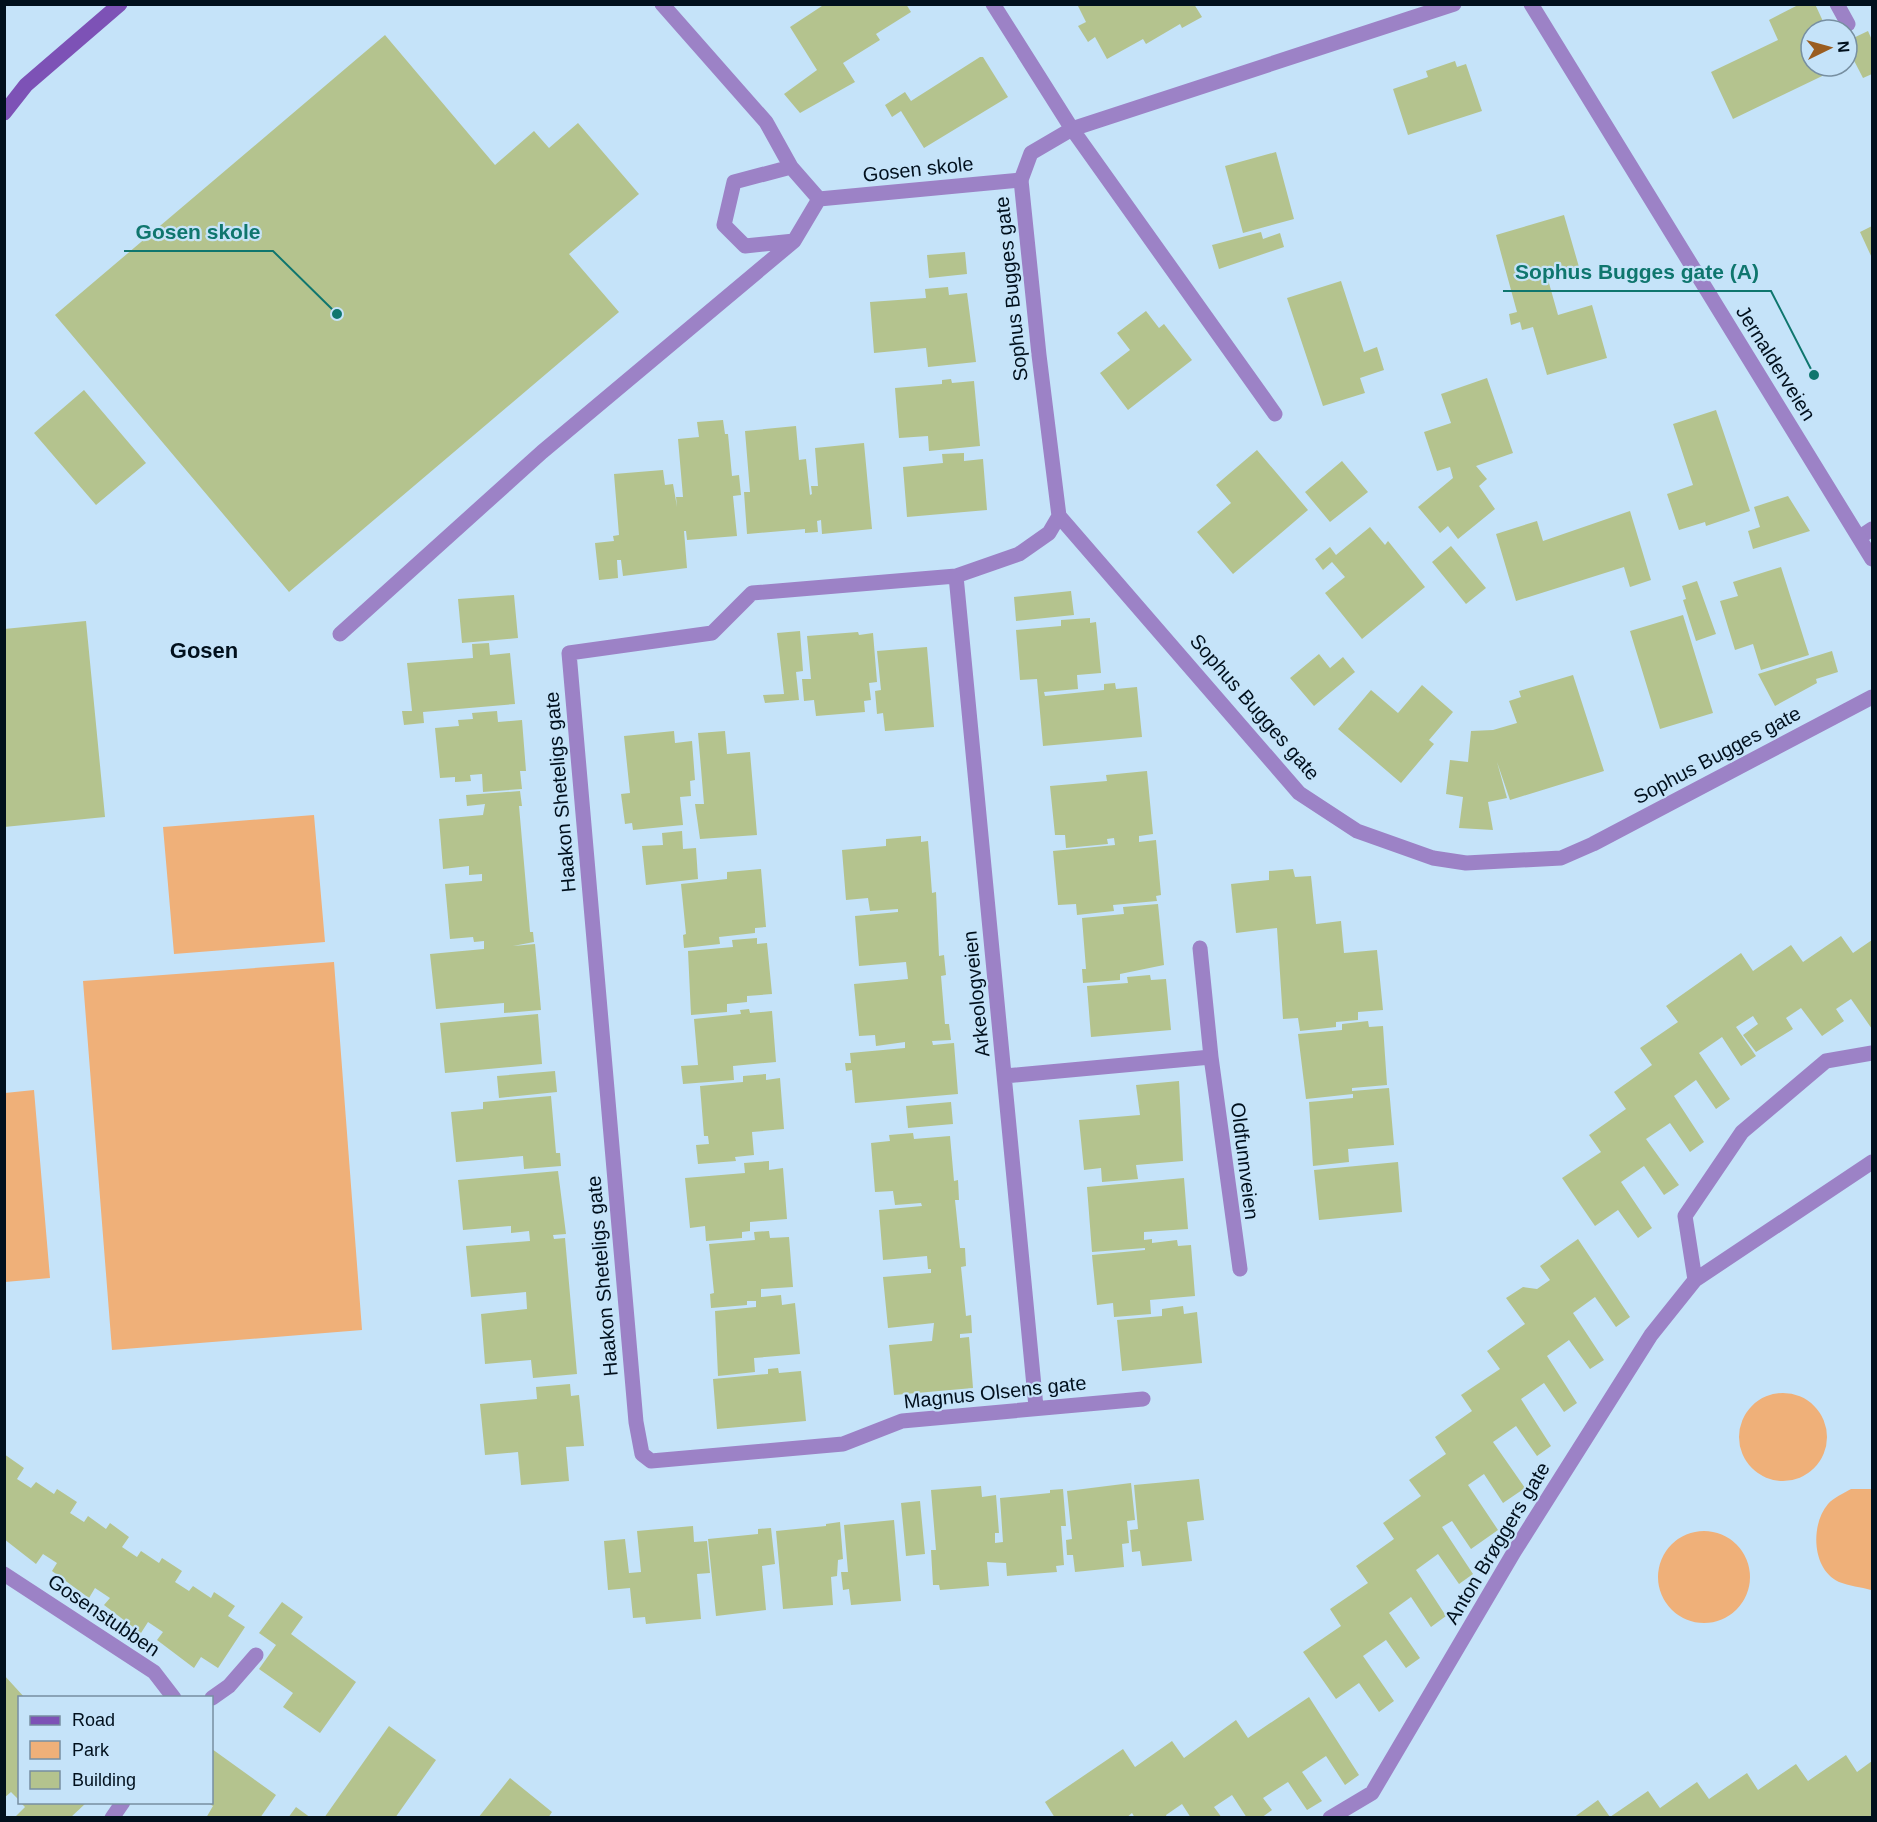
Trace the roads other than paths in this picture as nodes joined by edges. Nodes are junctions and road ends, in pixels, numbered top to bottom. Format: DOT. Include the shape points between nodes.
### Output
graph roads {
  1 [pos="120,4"];
  2 [pos="662,4"];
  3 [pos="993,4"];
  4 [pos="1454,4"];
  5 [pos="1531,4"];
  6 [pos="1837,4"];
  7 [pos="1845,18"];
  8 [pos="4,113"];
  9 [pos="1072,129"];
  10 [pos="791,167"];
  11 [pos="1021,180"];
  12 [pos="819,199"];
  13 [pos="794,241"];
  14 [pos="1275,414"];
  15 [pos="1059,516"];
  16 [pos="1866,533"];
  17 [pos="1872,559"];
  18 [pos="956,576"];
  19 [pos="340,633"];
  20 [pos="1872,697"];
  21 [pos="1200,948"];
  22 [pos="1872,1053"];
  23 [pos="1210,1057"];
  24 [pos="1005,1076"];
  25 [pos="1872,1162"];
  26 [pos="1240,1269"];
  27 [pos="1695,1280"];
  28 [pos="1143,1399"];
  29 [pos="1036,1407"];
  30 [pos="642,1454"];
  31 [pos="4,1574"];
  32 [pos="256,1655"];
  33 [pos="172,1696"];
  34 [pos="213,1697"];
  35 [pos="122,1804"];
  36 [pos="112,1818"];
  37 [pos="1330,1818"];
  1 -- 8 [label="main road" via="26,85"];
  2 -- 10 [label="street" via="766,122"];
  3 -- 9 [label="street"];
  4 -- 9 [label="street, Sophus Bugges gate"];
  5 -- 16 [label="street, Jernalderveien"];
  6 -- 7 [label="street"];
  9 -- 11 [label="street, Sophus Bugges gate" via="1031,153"];
  9 -- 14 [label="street"];
  10 -- 12 [label="street"];
  10 -- 13 [label="street" via="734,182 724,225 745,246"];
  11 -- 12 [label="street, Gosen skole"];
  11 -- 15 [label="street, Sophus Bugges gate"];
  12 -- 13 [label="street"];
  13 -- 19 [label="street" via="542,452"];
  15 -- 18 [label="street, Haakon Sheteligs gate" via="1049,533 1019,554"];
  15 -- 20 [label="street, Sophus Bugges gate" via="1299,793 1357,831 1433,858 1466,863 1561,858"];
  16 -- 17 [label="street, Jernalderveien"];
  18 -- 24 [label="street, Arkeologveien"];
  18 -- 30 [label="street, Haakon Sheteligs gate" via="752,593 712,633 569,653 621,1258"];
  21 -- 23 [label="street, Oldfunnveien"];
  22 -- 27 [label="street" via="1826,1061 1742,1132 1685,1216"];
  23 -- 24 [label="street"];
  23 -- 26 [label="street, Oldfunnveien"];
  24 -- 29 [label="street, Arkeologveien"];
  25 -- 27 [label="street, Anton Brøggers gate"];
  27 -- 37 [label="street, Anton Brøggers gate" via="1651,1335 1520,1542 1372,1793"];
  28 -- 29 [label="street, Magnus Olsens gate"];
  29 -- 30 [label="street, Magnus Olsens gate" via="902,1421 843,1444 651,1461"];
  31 -- 33 [label="street, Gosenstubben" via="154,1672"];
  32 -- 34 [label="street" via="229,1686"];
  35 -- 36 [label="street"];
}
